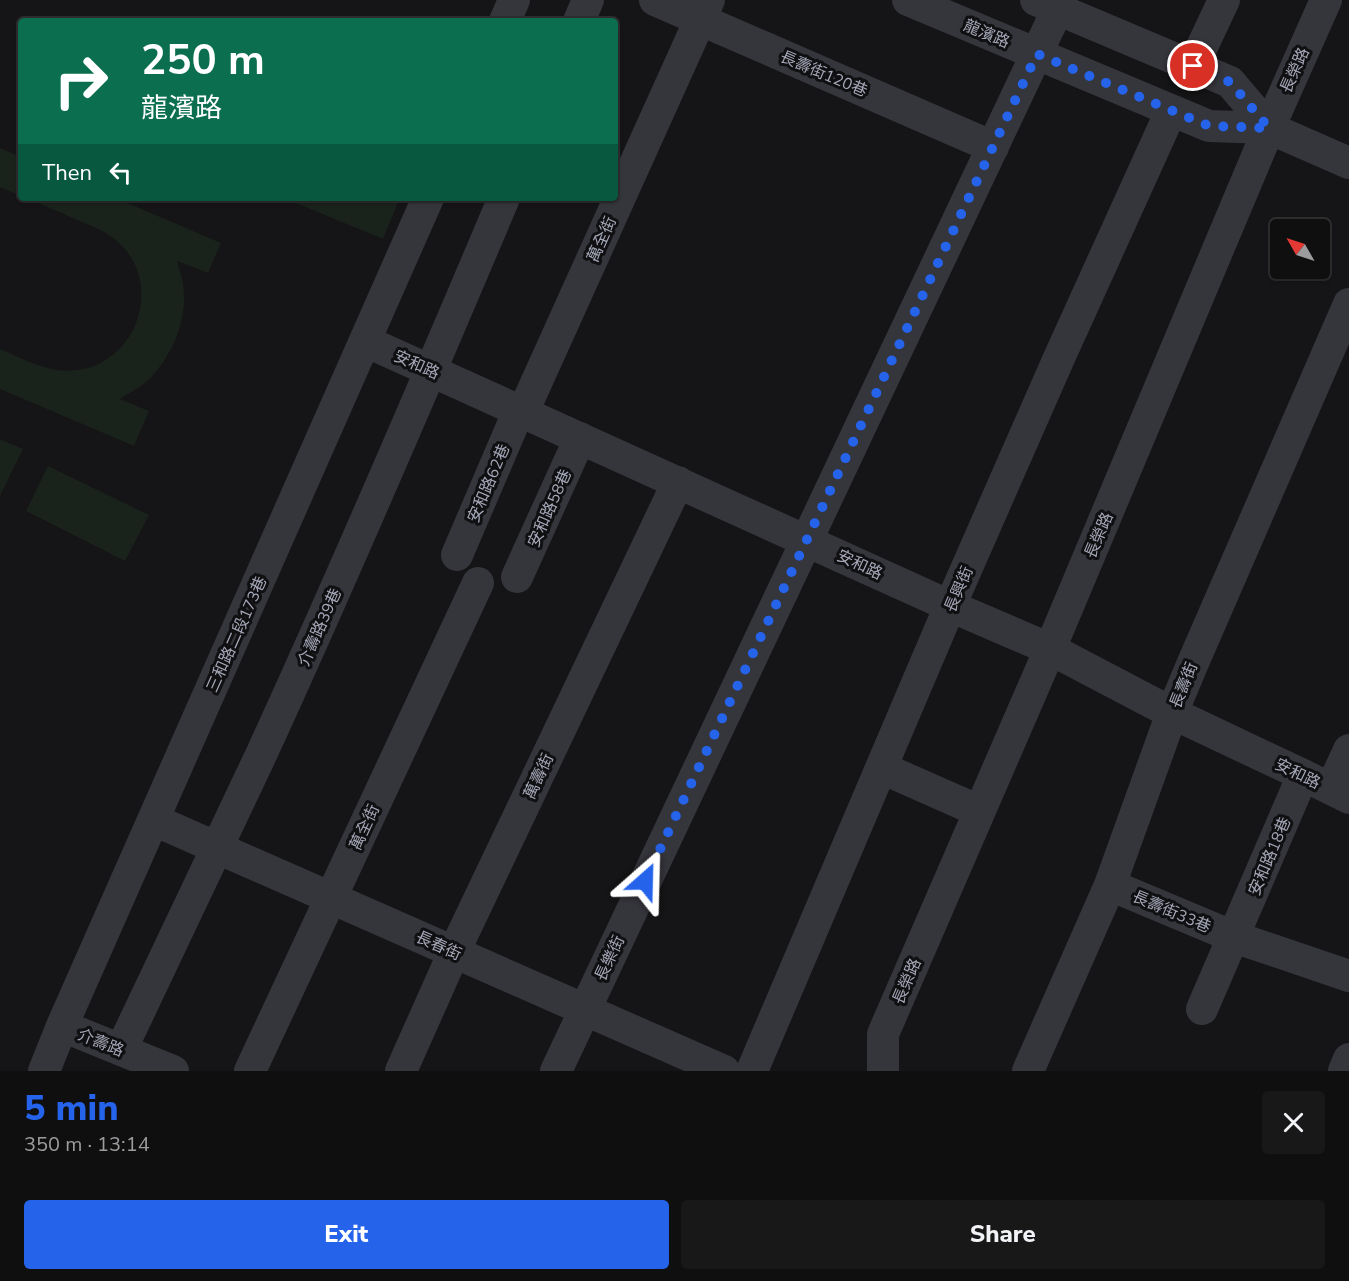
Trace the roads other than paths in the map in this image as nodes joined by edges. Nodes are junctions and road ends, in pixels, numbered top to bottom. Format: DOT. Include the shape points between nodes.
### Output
graph roads {
  1 [pos="514,0"];
  2 [pos="588,0"];
  3 [pos="655,0"];
  4 [pos="908,0"];
  5 [pos="1224,0"];
  6 [pos="1326,0"];
  7 [pos="1052,3"];
  8 [pos="704,10"];
  9 [pos="506,18"];
  10 [pos="580,18"];
  11 [pos="1037,54"];
  12 [pos="1193,66"];
  13 [pos="1171,111"];
  14 [pos="1269,128"];
  15 [pos="993,147"];
  16 [pos="1349,163"];
  17 [pos="618,198"];
  18 [pos="427,201"];
  19 [pos="503,201"];
  20 [pos="617,201"];
  21 [pos="1345,322"];
  22 [pos="365,341"];
  23 [pos="432,370"];
  24 [pos="521,411"];
  25 [pos="580,438"];
  26 [pos="678,482"];
  27 [pos="807,540"];
  28 [pos="457,555"];
  29 [pos="517,577"];
  30 [pos="478,583"];
  31 [pos="950,606"];
  32 [pos="1050,649"];
  33 [pos="1172,713"];
  34 [pos="1349,750"];
  35 [pos="882,768"];
  36 [pos="1303,775"];
  37 [pos="1340,793"];
  38 [pos="979,811"];
  39 [pos="154,820"];
  40 [pos="217,848"];
  41 [pos="1110,885"];
  42 [pos="331,898"];
  43 [pos="1234,937"];
  44 [pos="454,952"];
  45 [pos="1349,976"];
  46 [pos="1202,1008"];
  47 [pos="585,1009"];
  48 [pos="62,1026"];
  49 [pos="121,1050"];
  50 [pos="1349,1059"];
  51 [pos="44,1071"];
  52 [pos="173,1071"];
  53 [pos="250,1071"];
  54 [pos="400,1071"];
  55 [pos="556,1071"];
  56 [pos="724,1071"];
  57 [pos="752,1071"];
  58 [pos="883,1071"];
  59 [pos="1028,1071"];
  60 [pos="1344,1071"];
  1 -- 9 [label="street"];
  2 -- 10 [label="street"];
  3 -- 8 [label="street, 長壽街120巷"];
  4 -- 11 [label="street, 龍濱路"];
  5 -- 12 [label="street"];
  6 -- 14 [label="street, 長榮路"];
  7 -- 11 [label="street, 長樂街"];
  7 -- 12 [label="street, 龍濱路"];
  8 -- 15 [label="street, 長壽街120巷"];
  8 -- 17 [label="street, 萬全街"];
  11 -- 13 [label="street, 龍濱路"];
  11 -- 15 [label="street, 長樂街"];
  12 -- 14 [label="street, 龍濱路" via="1230,82"];
  13 -- 14 [label="street, 龍濱路" via="1209,126"];
  13 -- 31 [label="street, 長興街"];
  14 -- 16 [label="street, 龍濱路"];
  14 -- 32 [label="street, 長榮路"];
  15 -- 27 [label="street, 長樂街"];
  18 -- 22 [label="street, 三和路二段173巷"];
  19 -- 23 [label="street, 介壽路39巷"];
  20 -- 24 [label="street, 萬全街"];
  21 -- 33 [label="street, 長壽街"];
  22 -- 23 [label="street, 安和路"];
  22 -- 39 [label="street, 三和路二段173巷"];
  23 -- 24 [label="street, 安和路"];
  23 -- 40 [label="street, 介壽路39巷"];
  24 -- 25 [label="street, 安和路"];
  24 -- 28 [label="street, 安和路62巷"];
  25 -- 26 [label="street, 安和路"];
  25 -- 29 [label="street, 安和路58巷"];
  26 -- 27 [label="street, 安和路"];
  26 -- 44 [label="street, 萬壽街"];
  27 -- 31 [label="street, 安和路"];
  27 -- 47 [label="street, 長樂街"];
  30 -- 42 [label="street, 萬全街"];
  31 -- 32 [label="street, 安和路"];
  31 -- 35 [label="street, 長興街"];
  32 -- 33 [label="street, 安和路"];
  32 -- 38 [label="street, 長榮路"];
  33 -- 36 [label="street, 安和路"];
  33 -- 41 [label="street, 長壽街"];
  34 -- 37 [label="street"];
  35 -- 38 [label="street"];
  35 -- 57 [label="street, 長興街"];
  36 -- 37 [label="street, 安和路"];
  36 -- 43 [label="street, 安和路18巷"];
  38 -- 58 [label="street, 長榮路" via="883,1034"];
  39 -- 40 [label="street, 長春街"];
  39 -- 48 [label="street, 三和路二段173巷"];
  40 -- 42 [label="street, 長春街"];
  40 -- 49 [label="street, 介壽路39巷"];
  41 -- 43 [label="street, 長壽街33巷"];
  41 -- 59 [label="street, 長壽街"];
  42 -- 44 [label="street, 長春街"];
  42 -- 53 [label="street, 萬全街"];
  43 -- 45 [label="street, 長壽街33巷"];
  43 -- 46 [label="street, 安和路18巷"];
  44 -- 47 [label="street, 長春街"];
  44 -- 54 [label="street, 萬壽街"];
  47 -- 55 [label="street, 長樂街"];
  47 -- 56 [label="street, 長春街"];
  48 -- 49 [label="street, 介壽路"];
  48 -- 51 [label="street, 三和路二段173巷"];
  49 -- 52 [label="street, 介壽路"];
  50 -- 60 [label="street"];
}
